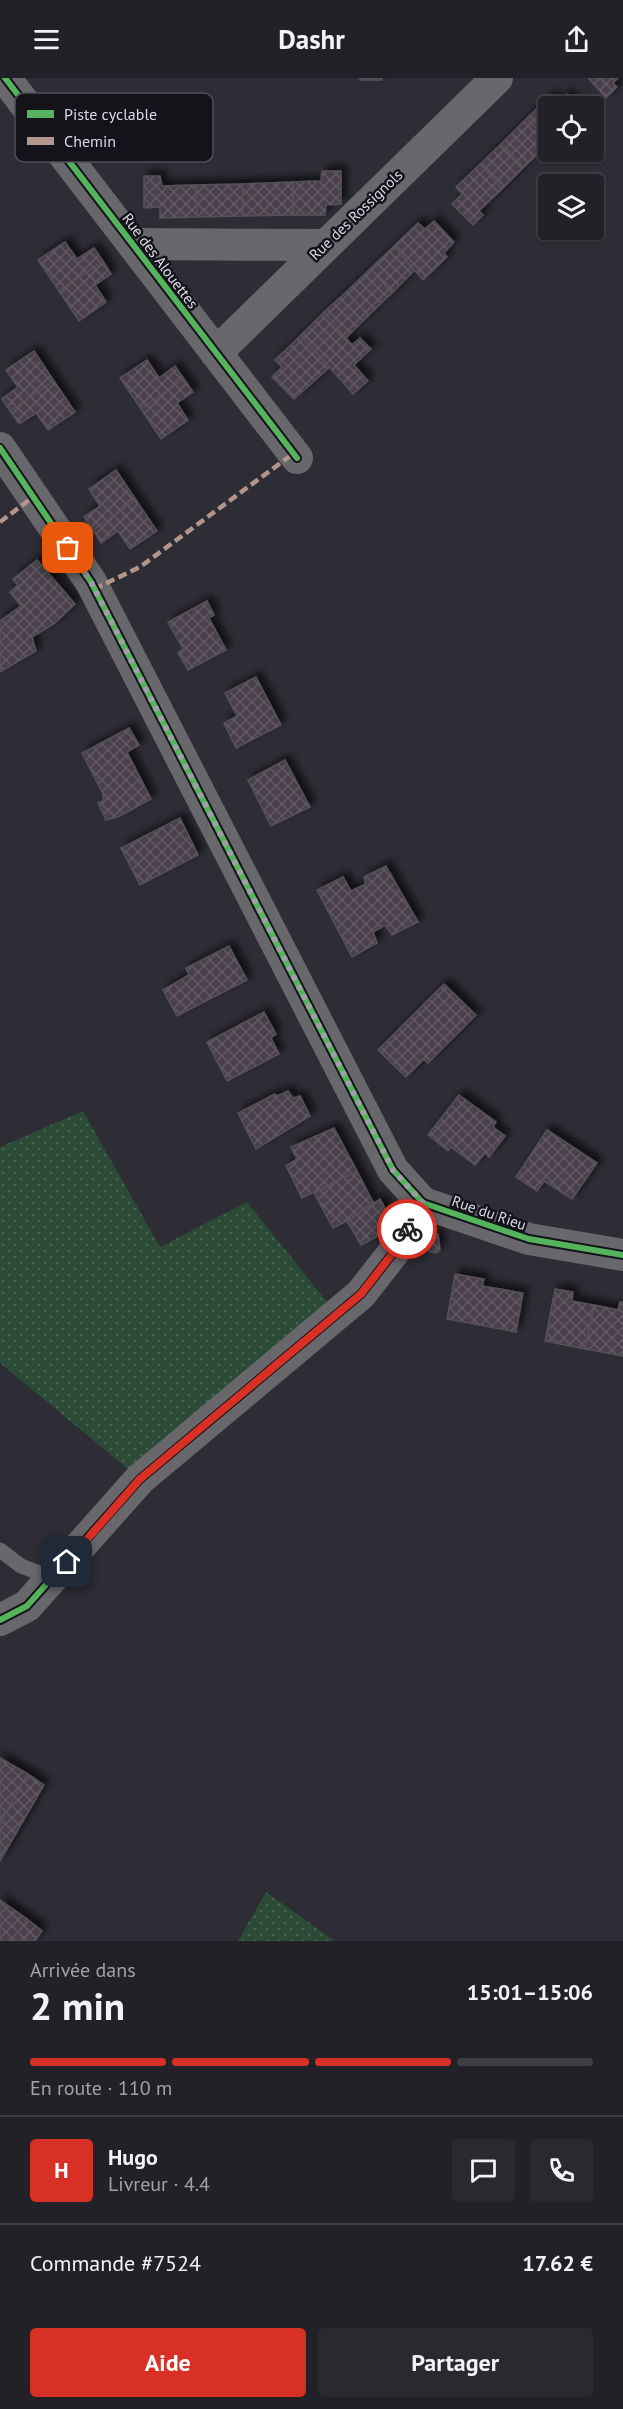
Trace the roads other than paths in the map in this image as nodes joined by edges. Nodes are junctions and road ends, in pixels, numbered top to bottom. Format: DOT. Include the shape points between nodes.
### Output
graph roads {
  1 [pos="5,78"];
  2 [pos="497,78"];
  3 [pos="16,93"];
  4 [pos="69,162"];
  5 [pos="132,244"];
  6 [pos="326,245"];
  7 [pos="216,352"];
  8 [pos="0,448"];
  9 [pos="297,458"];
  10 [pos="423,1203"];
  11 [pos="623,1255"];
  12 [pos="0,1550"];
  13 [pos="53,1578"];
  14 [pos="0,1620"];
  1 -- 3 [label="street, Rue des Alouettes"];
  2 -- 6 [label="street, Rue des Rossignols"];
  4 -- 5 [label="street, Rue des Alouettes"];
  5 -- 6 [label="street"];
  5 -- 7 [label="street, Rue des Alouettes"];
  6 -- 7 [label="street, Rue des Rossignols"];
  7 -- 9 [label="street, Rue des Alouettes"];
  8 -- 10 [label="street, Rue du Rieu" via="91,582 393,1170"];
  10 -- 11 [label="street, Rue du Rieu" via="529,1239"];
  10 -- 13 [label="street" via="393,1253 361,1294 140,1479"];
  12 -- 13 [label="lane" via="21,1566"];
  13 -- 14 [label="street" via="27,1606"];
}
